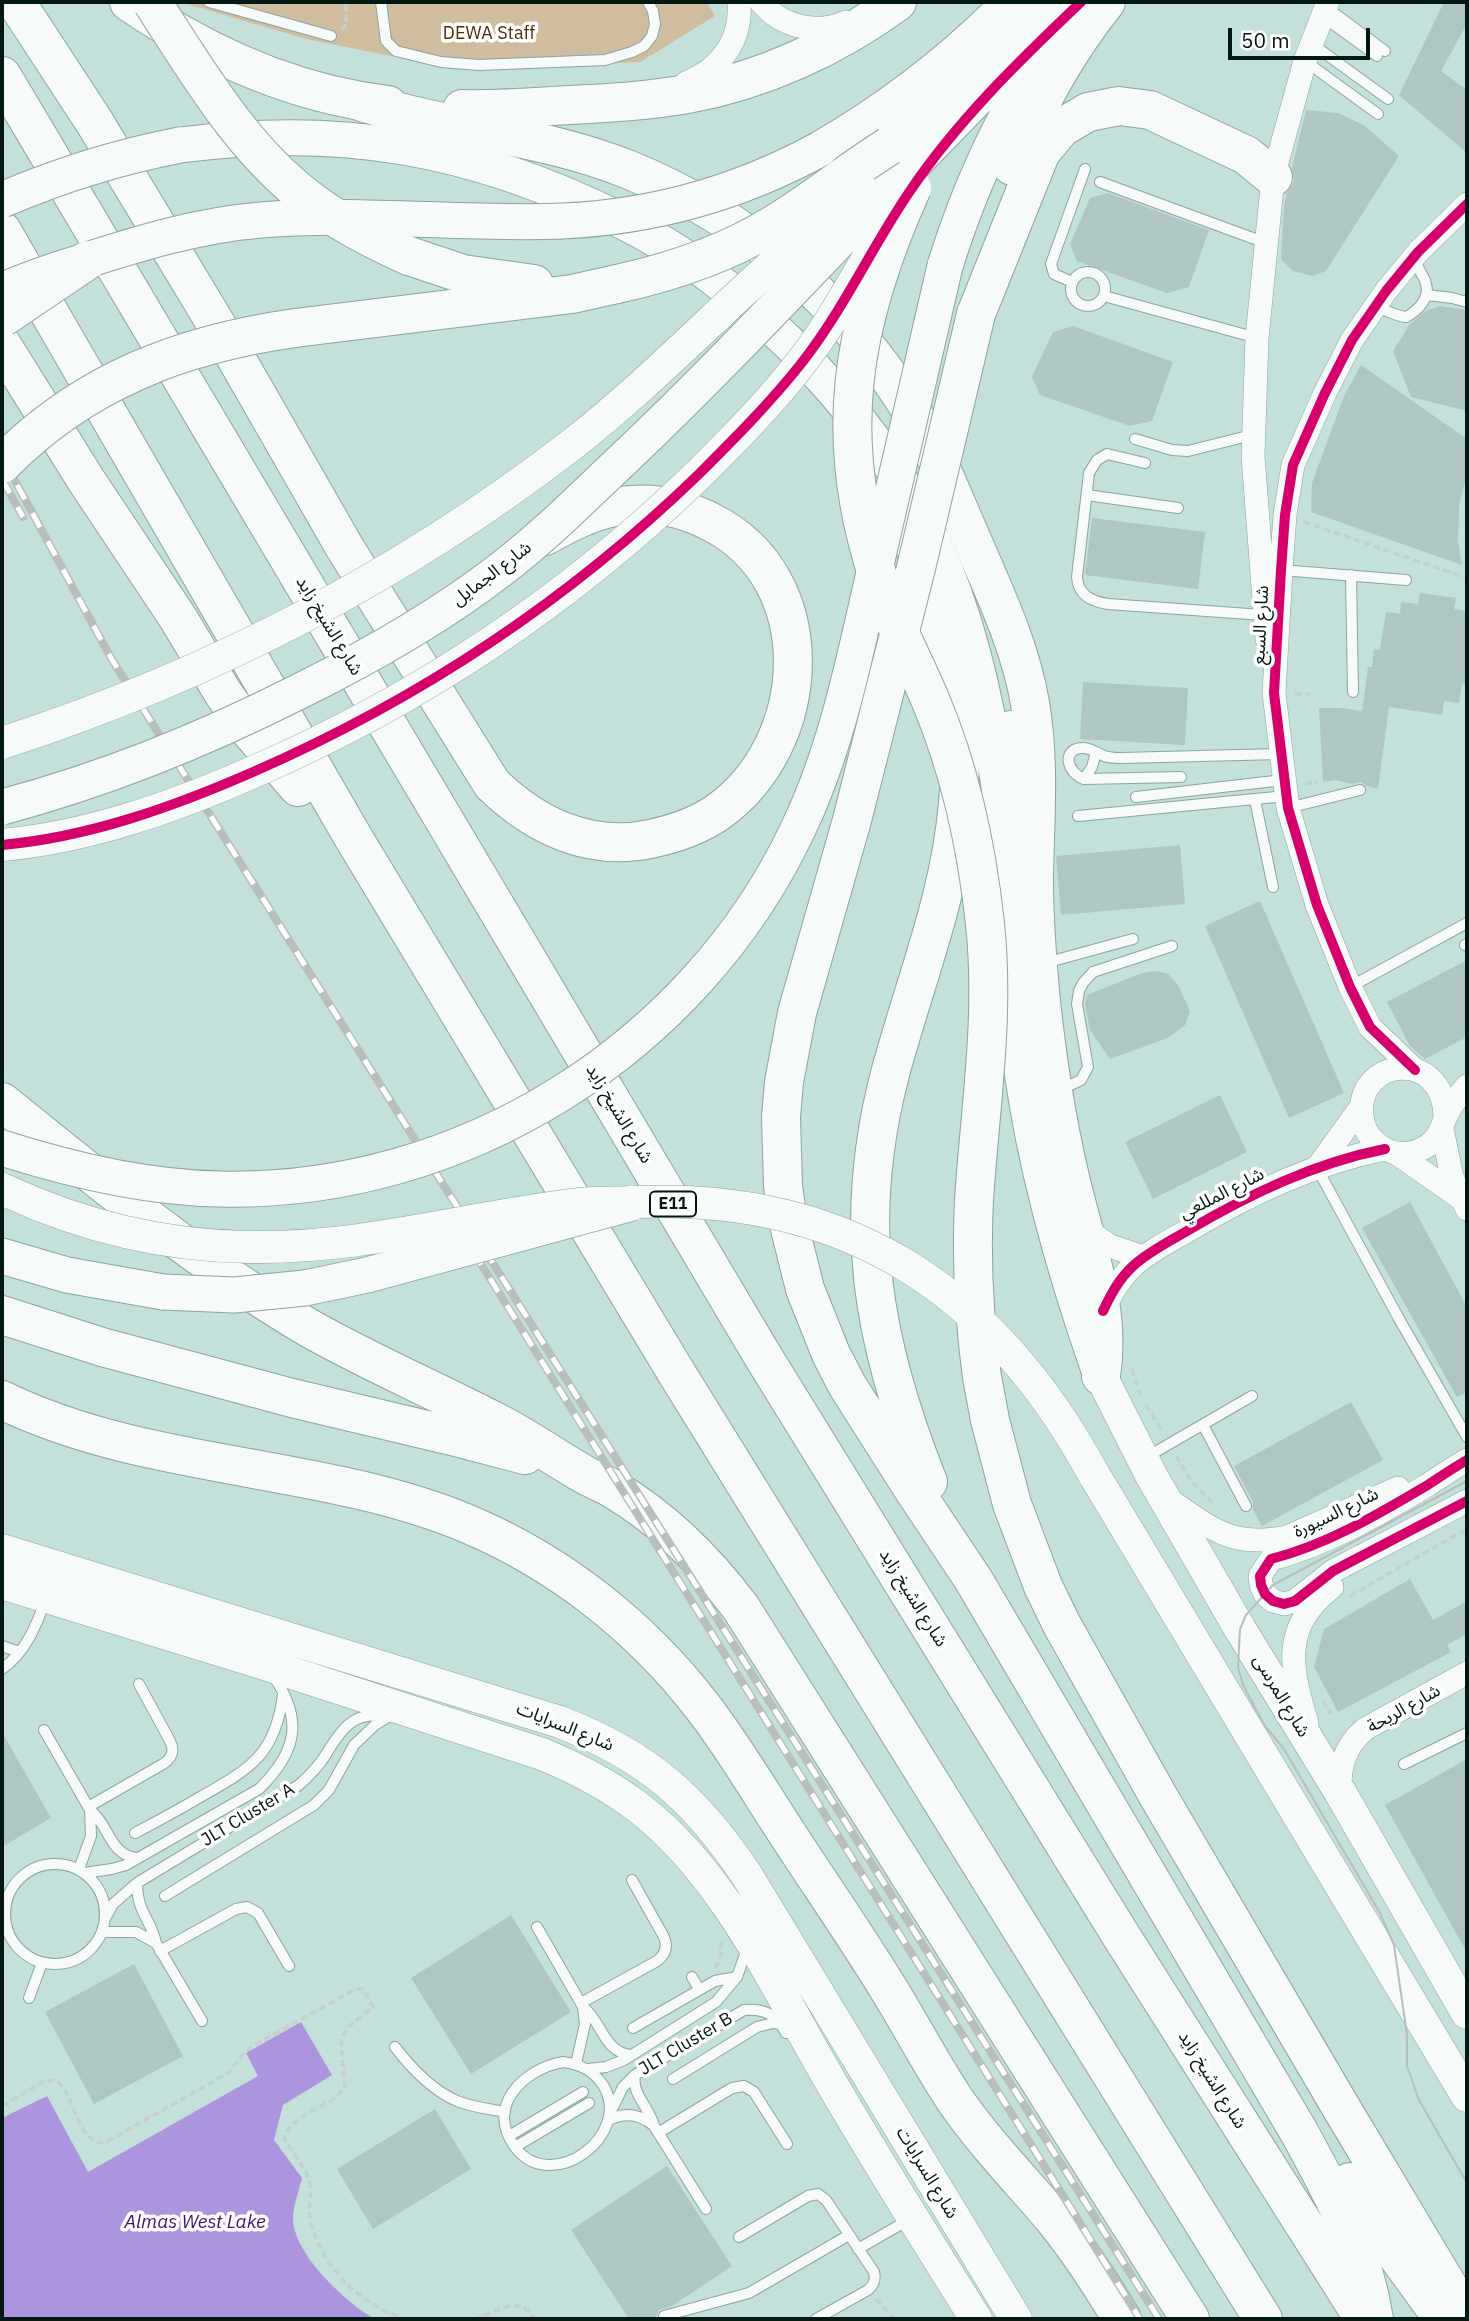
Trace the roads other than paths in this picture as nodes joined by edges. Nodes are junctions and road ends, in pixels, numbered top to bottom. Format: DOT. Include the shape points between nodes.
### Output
graph roads {
  1 [pos="16,2"];
  2 [pos="130,2"];
  3 [pos="152,2"];
  4 [pos="209,2"];
  5 [pos="381,2"];
  6 [pos="648,2"];
  7 [pos="739,2"];
  8 [pos="761,2"];
  9 [pos="886,2"];
  10 [pos="897,2"];
  11 [pos="1010,2"];
  12 [pos="1044,2"];
  13 [pos="1071,2"];
  14 [pos="1083,2"];
  15 [pos="1106,2"];
  16 [pos="1325,8"];
  17 [pos="331,36"];
  18 [pos="1308,52"];
  19 [pos="1381,54"];
  20 [pos="2,76"];
  21 [pos="1388,99"];
  22 [pos="633,101"];
  23 [pos="362,102"];
  24 [pos="1378,114"];
  25 [pos="889,146"];
  26 [pos="1085,169"];
  27 [pos="1273,177"];
  28 [pos="1100,182"];
  29 [pos="898,191"];
  30 [pos="2,200"];
  31 [pos="1467,204"];
  32 [pos="2,231"];
  33 [pos="1266,243"];
  34 [pos="1416,255"];
  35 [pos="88,260"];
  36 [pos="1072,282"];
  37 [pos="617,284"];
  38 [pos="2,291"];
  39 [pos="1427,295"];
  40 [pos="1104,296"];
  41 [pos="1467,302"];
  42 [pos="1373,309"];
  43 [pos="976,314"];
  44 [pos="2,318"];
  45 [pos="1257,338"];
  46 [pos="2,345"];
  47 [pos="1135,439"];
  48 [pos="1253,445"];
  49 [pos="1145,463"];
  50 [pos="2,464"];
  51 [pos="1293,465"];
  52 [pos="908,491"];
  53 [pos="1087,495"];
  54 [pos="1178,508"];
  55 [pos="539,539"];
  56 [pos="1282,570"];
  57 [pos="1351,575"];
  58 [pos="987,576"];
  59 [pos="1406,580"];
  60 [pos="1264,615"];
  61 [pos="1353,692"];
  62 [pos="1274,693"];
  63 [pos="2,743"];
  64 [pos="1096,752"];
  65 [pos="1280,754"];
  66 [pos="1181,777"];
  67 [pos="1084,779"];
  68 [pos="1360,790"];
  69 [pos="1285,795"];
  70 [pos="1136,797"];
  71 [pos="1255,800"];
  72 [pos="2,807"];
  73 [pos="1079,816"];
  74 [pos="1004,826"];
  75 [pos="353,837"];
  76 [pos="2,845"];
  77 [pos="1273,887"];
  78 [pos="1467,923"];
  79 [pos="1133,939"];
  80 [pos="1172,946"];
  81 [pos="1038,965"];
  82 [pos="1350,987"];
  83 [pos="1370,1027"];
  84 [pos="1423,1074"];
  85 [pos="1467,1077"];
  86 [pos="1373,1081"];
  87 [pos="1467,1086"];
  88 [pos="1055,1093"];
  89 [pos="2,1102"];
  90 [pos="1361,1107"];
  91 [pos="1444,1123"];
  92 [pos="2,1148"];
  93 [pos="1390,1151"];
  94 [pos="1317,1168"];
  95 [pos="2,1189"];
  96 [pos="632,1203"];
  97 [pos="1464,1204"];
  98 [pos="1083,1226"];
  99 [pos="2,1256"];
  100 [pos="1143,1257"];
  101 [pos="1103,1311"];
  102 [pos="2,1315"];
  103 [pos="1115,1369"];
  104 [pos="1252,1396"];
  105 [pos="2,1400"];
  106 [pos="1203,1425"];
  107 [pos="1467,1437"];
  108 [pos="1142,1460"];
  109 [pos="1464,1462"];
  110 [pos="581,1473"];
  111 [pos="1164,1497"];
  112 [pos="1467,1501"];
  113 [pos="1246,1506"];
  114 [pos="1409,1533"];
  115 [pos="2,1550"];
  116 [pos="973,1579"];
  117 [pos="2,1583"];
  118 [pos="47,1597"];
  119 [pos="2,1646"];
  120 [pos="19,1652"];
  121 [pos="255,1661"];
  122 [pos="2,1669"];
  123 [pos="1467,1673"];
  124 [pos="139,1684"];
  125 [pos="283,1692"];
  126 [pos="388,1717"];
  127 [pos="468,1729"];
  128 [pos="44,1730"];
  129 [pos="1467,1733"];
  130 [pos="1316,1753"];
  131 [pos="1404,1765"];
  132 [pos="1340,1792"];
  133 [pos="89,1809"];
  134 [pos="135,1833"];
  135 [pos="138,1858"];
  136 [pos="81,1871"];
  137 [pos="632,1880"];
  138 [pos="137,1883"];
  139 [pos="5,1895"];
  140 [pos="165,1896"];
  141 [pos="106,1917"];
  142 [pos="537,1927"];
  143 [pos="102,1932"];
  144 [pos="734,1937"];
  145 [pos="158,1947"];
  146 [pos="42,1963"];
  147 [pos="289,1966"];
  148 [pos="1207,1972"];
  149 [pos="692,1977"];
  150 [pos="737,1977"];
  151 [pos="1455,1977"];
  152 [pos="811,1982"];
  153 [pos="703,1987"];
  154 [pos="29,1998"];
  155 [pos="651,2001"];
  156 [pos="582,2005"];
  157 [pos="782,2011"];
  158 [pos="658,2013"];
  159 [pos="1467,2013"];
  160 [pos="202,2021"];
  161 [pos="633,2028"];
  162 [pos="791,2041"];
  163 [pos="728,2044"];
  164 [pos="394,2047"];
  165 [pos="631,2055"];
  166 [pos="735,2055"];
  167 [pos="804,2059"];
  168 [pos="576,2064"];
  169 [pos="588,2069"];
  170 [pos="635,2075"];
  171 [pos="673,2080"];
  172 [pos="833,2086"];
  173 [pos="583,2092"];
  174 [pos="1467,2096"];
  175 [pos="589,2103"];
  176 [pos="505,2112"];
  177 [pos="609,2118"];
  178 [pos="656,2129"];
  179 [pos="509,2136"];
  180 [pos="787,2144"];
  181 [pos="515,2147"];
  182 [pos="706,2209"];
  183 [pos="912,2218"];
  184 [pos="849,2235"];
  185 [pos="739,2237"];
  186 [pos="858,2249"];
  187 [pos="664,2316"];
  188 [pos="1467,2318"];
  189 [pos="816,2319"];
  190 [pos="976,2319"];
  191 [pos="1016,2319"];
  192 [pos="1122,2319"];
  193 [pos="1190,2319"];
  194 [pos="1263,2319"];
  195 [pos="1364,2319"];
  196 [pos="1374,2319"];
  197 [pos="1443,2319"];
  1 -- 55 [label="highway, bridge" via="94,123 345,548 492,784 535,820 586,839 642,841 695,825 719,811 757,772 772,748 790,695 793,638 771,578 748,549 719,526 686,511 649,505 613,507"];
  2 -- 23 [label="highway" via="234,62 318,92"];
  3 -- 37 [label="highway, bridge" via="248,140 309,200 357,231 409,256 463,274 520,283"];
  4 -- 17 [label="lane"];
  5 -- 6 [label="lane" via="386,41 396,51 479,65 605,60 632,52 652,36 655,24"];
  7 -- 22 [label="street" via="736,33 716,66 700,78"];
  8 -- 9 [label="street" via="791,24 823,29"];
  10 -- 22 [label="highway" via="839,39 780,67 718,87"];
  11 -- 35 [label="main road, bridge" via="931,75 877,115 786,167 715,195 640,213 539,221 260,220 173,234"];
  12 -- 25 [label="main road"];
  13 -- 29 [label="main road, شارع الجمايل"];
  14 -- 29 [label="main road" via="980,101"];
  14 -- 92 [label="main road, bridge" via="1018,94 959,222 853,666 815,789 779,866 706,969 648,1029 581,1081 509,1124 431,1157 352,1179 252,1189 185,1188 66,1167"];
  15 -- 43 [label="highway" via="1056,74 1024,136 990,234"];
  16 -- 18 [label="street"];
  16 -- 19 [label="lane"];
  18 -- 21 [label="lane"];
  18 -- 24 [label="lane"];
  18 -- 27 [label="street"];
  20 -- 195 [label="highway, شارع الشيخ زايد / E11" via="764,1357"];
  22 -- 23 [label="highway" via="492,110"];
  23 -- 58 [label="highway" via="597,158 685,196 753,238 826,300 887,374 936,457"];
  25 -- 37 [label="highway, bridge" via="750,238 698,262"];
  25 -- 63 [label="main road, bridge" via="804,235 626,399 570,446 463,521 362,584 234,652 113,705"];
  26 -- 36 [label="lane" via="1051,264 1054,274"];
  27 -- 33 [label="street"];
  27 -- 43 [label="highway" via="1246,155 1150,110 1119,106 1088,112 1061,128 1041,152"];
  28 -- 33 [label="lane"];
  29 -- 55 [label="main road, شارع الجمايل, bridge"];
  29 -- 76 [label="main road, bridge" via="821,337 781,388 676,496 538,610 439,677 281,761 140,816 79,833"];
  29 -- 188 [label="highway, bridge" via="866,310 854,374 851,438 856,492 878,579 950,754 982,899 989,1010 976,1166 974,1301 982,1377 1006,1483 1043,1586 1077,1654"];
  30 -- 52 [label="main road, bridge" via="105,162 180,145 259,137 376,142 491,167 601,211 670,247 724,285 764,318 844,400"];
  31 -- 34 [label="street, شارع السبع"];
  32 -- 75 [label="highway"];
  33 -- 45 [label="street"];
  34 -- 39 [label="lane"];
  34 -- 42 [label="street, شارع السبع"];
  35 -- 38 [label="main road, bridge"];
  35 -- 44 [label="highway, bridge"];
  36 -- 40 [label="lane" via="1082,273 1095,274 1104,283"];
  36 -- 40 [label="lane" via="1072,296 1081,305 1095,305"];
  37 -- 50 [label="highway, bridge" via="550,297 261,333 193,349 96,390 38,430"];
  39 -- 41 [label="lane"];
  39 -- 42 [label="lane" via="1406,317"];
  40 -- 45 [label="lane"];
  42 -- 51 [label="street, شارع السبع" via="1325,393"];
  43 -- 116 [label="highway, bridge" via="852,820 789,1047 781,1117 788,1221 805,1289 831,1354 912,1489"];
  45 -- 48 [label="street"];
  46 -- 75 [label="highway" via="250,731 310,800"];
  47 -- 48 [label="lane" via="1188,451"];
  48 -- 51 [label="street" via="1266,468"];
  48 -- 60 [label="street"];
  49 -- 53 [label="lane" via="1115,454 1102,456 1089,473"];
  51 -- 56 [label="street, شارع السبع"];
  52 -- 74 [label="main road" via="941,557 967,627 993,744"];
  52 -- 116 [label="highway" via="923,588 954,699 959,784 946,877 876,1138 869,1243 877,1312 900,1404 932,1493"];
  53 -- 54 [label="lane"];
  53 -- 60 [label="lane" via="1077,576 1085,595 1108,604"];
  55 -- 72 [label="main road, شارع الجمايل, bridge" via="433,618 317,683 160,754"];
  56 -- 57 [label="lane"];
  56 -- 62 [label="street, شارع السبع"];
  57 -- 59 [label="lane"];
  57 -- 61 [label="lane"];
  58 -- 74 [label="highway" via="1010,718"];
  58 -- 81 [label="highway" via="1004,610 1030,703 1037,789"];
  60 -- 62 [label="street"];
  62 -- 65 [label="street, شارع السبع"];
  64 -- 65 [label="lane" via="1112,758"];
  64 -- 67 [label="lane"];
  64 -- 67 [label="lane" via="1080,747 1069,758 1070,768"];
  65 -- 69 [label="street, شارع السبع"];
  66 -- 67 [label="lane"];
  68 -- 69 [label="lane"];
  69 -- 70 [label="lane"];
  69 -- 71 [label="lane"];
  69 -- 82 [label="street, شارع السبع" via="1317,905"];
  71 -- 73 [label="lane"];
  71 -- 77 [label="lane"];
  74 -- 103 [label="main road" via="1016,1016 1031,1126 1068,1274"];
  75 -- 194 [label="highway" via="679,1377"];
  78 -- 82 [label="lane"];
  79 -- 81 [label="lane"];
  80 -- 88 [label="lane" via="1093,972 1083,983 1077,1003 1088,1067 1081,1080"];
  81 -- 88 [label="highway"];
  82 -- 83 [label="street, شارع السبع"];
  83 -- 84 [label="street, شارع السبع"];
  83 -- 86 [label="street, شارع السبع"];
  84 -- 85 [label="street"];
  84 -- 86 [label="street" via="1393,1070"];
  84 -- 91 [label="street" via="1441,1090"];
  86 -- 90 [label="street"];
  87 -- 91 [label="street"];
  88 -- 98 [label="highway"];
  89 -- 110 [label="highway" via="212,1267 362,1356 515,1432"];
  90 -- 93 [label="street" via="1366,1132"];
  90 -- 94 [label="street"];
  91 -- 93 [label="street" via="1423,1149"];
  91 -- 97 [label="street" via="1449,1165"];
  93 -- 94 [label="street, شارع المللعي"];
  93 -- 97 [label="street"];
  94 -- 100 [label="street, شارع المللعي" via="1230,1206"];
  94 -- 107 [label="lane"];
  95 -- 96 [label="main road, bridge" via="74,1218 130,1233 247,1247 363,1241 560,1207"];
  96 -- 99 [label="main road, bridge" via="367,1275 270,1293 163,1292 67,1275"];
  96 -- 174 [label="main road, bridge" via="724,1204 785,1215 844,1234 930,1280 1011,1353 1056,1410"];
  98 -- 100 [label="street" via="1110,1246"];
  98 -- 101 [label="highway"];
  100 -- 101 [label="street, شارع المللعي" via="1119,1282"];
  101 -- 103 [label="highway" via="1105,1343"];
  102 -- 110 [label="highway" via="292,1398 477,1442"];
  103 -- 108 [label="main road, شارع المرسى"];
  104 -- 106 [label="lane"];
  105 -- 192 [label="highway" via="92,1435 362,1491 435,1511 536,1559 598,1601 654,1650 703,1707 956,2100 1068,2239"];
  106 -- 108 [label="lane"];
  106 -- 113 [label="lane"];
  108 -- 111 [label="main road, شارع المرسى"];
  109 -- 111 [label="street, شارع السيورة" via="1295,1534 1267,1541 1227,1536"];
  109 -- 114 [label="street, شارع السيورة" via="1333,1537 1271,1559 1260,1576 1261,1585 1273,1601 1295,1601 1333,1572"];
  110 -- 193 [label="highway" via="670,1529 741,1608"];
  111 -- 130 [label="main road, شارع المرسى"];
  112 -- 114 [label="street, شارع السيورة"];
  114 -- 130 [label="street, شارع السيورة" via="1321,1596 1300,1626 1293,1661 1295,1682"];
  115 -- 152 [label="main road, شارع السرايات" via="522,1709 598,1737 667,1781 697,1809 746,1874"];
  116 -- 148 [label="highway"];
  117 -- 118 [label="main road, شارع السرايات"];
  118 -- 120 [label="lane" via="35,1630"];
  118 -- 121 [label="main road, شارع السرايات"];
  119 -- 120 [label="lane"];
  120 -- 122 [label="lane"];
  121 -- 125 [label="lane, JLT Cluster A"];
  121 -- 127 [label="main road, شارع السرايات"];
  123 -- 132 [label="street, شارع الريحة" via="1358,1736 1343,1758"];
  124 -- 133 [label="lane" via="173,1746 171,1757"];
  125 -- 134 [label="lane" via="272,1736 244,1772 194,1795"];
  125 -- 135 [label="lane, JLT Cluster A" via="292,1711 292,1733 275,1773 259,1789"];
  126 -- 127 [label="lane, JLT Cluster A"];
  126 -- 138 [label="lane, JLT Cluster A" via="363,1716 349,1722 299,1785"];
  126 -- 140 [label="lane" via="354,1745 329,1790 314,1805 190,1887"];
  127 -- 144 [label="main road, شارع السرايات" via="576,1769 640,1809 694,1861"];
  128 -- 133 [label="lane"];
  129 -- 131 [label="lane"];
  130 -- 132 [label="main road, شارع المرسى"];
  132 -- 151 [label="main road, شارع المرسى"];
  133 -- 135 [label="lane" via="118,1850"];
  133 -- 136 [label="lane" via="90,1836"];
  135 -- 136 [label="lane, JLT Cluster A" via="113,1869"];
  136 -- 139 [label="lane, JLT Cluster A" via="58,1864 37,1867"];
  136 -- 141 [label="lane" via="96,1885"];
  137 -- 156 [label="lane" via="664,1937 664,1953"];
  138 -- 141 [label="lane, JLT Cluster A" via="113,1904"];
  138 -- 145 [label="lane" via="140,1909"];
  139 -- 146 [label="lane, JLT Cluster A" via="10,1938 29,1958"];
  141 -- 143 [label="lane, JLT Cluster A"];
  142 -- 156 [label="lane"];
  143 -- 145 [label="lane" via="136,1932"];
  143 -- 146 [label="lane, JLT Cluster A" via="85,1955 57,1965"];
  144 -- 150 [label="lane, JLT Cluster B" via="747,1952"];
  144 -- 157 [label="main road, شارع السرايات"];
  145 -- 147 [label="lane" via="247,1907 258,1913"];
  145 -- 160 [label="lane"];
  146 -- 154 [label="lane"];
  148 -- 196 [label="highway" via="1300,2132 1345,2221 1359,2251"];
  148 -- 197 [label="highway" via="1287,2078 1385,2239"];
  149 -- 153 [label="lane"];
  150 -- 153 [label="lane"];
  150 -- 165 [label="lane, JLT Cluster B" via="716,2002"];
  151 -- 159 [label="main road, شارع المرسى"];
  152 -- 157 [label="main road"];
  152 -- 191 [label="main road, شارع السرايات"];
  153 -- 158 [label="lane"];
  155 -- 158 [label="lane"];
  156 -- 165 [label="lane" via="611,2046"];
  156 -- 168 [label="lane" via="584,2033"];
  157 -- 162 [label="lane"];
  157 -- 163 [label="lane" via="772,2023 757,2026"];
  157 -- 170 [label="lane, JLT Cluster B" via="774,2016 744,2010"];
  157 -- 172 [label="main road, شارع السرايات"];
  158 -- 161 [label="lane"];
  163 -- 166 [label="lane"];
  163 -- 171 [label="lane" via="691,2075"];
  164 -- 176 [label="lane" via="443,2094"];
  165 -- 169 [label="lane, JLT Cluster B" via="606,2067"];
  167 -- 172 [label="lane"];
  168 -- 169 [label="lane"];
  168 -- 176 [label="lane" via="563,2062 535,2070 514,2090"];
  169 -- 177 [label="lane" via="605,2089"];
  170 -- 177 [label="lane, JLT Cluster B" via="623,2087"];
  170 -- 178 [label="lane" via="634,2086"];
  172 -- 183 [label="main road, شارع السرايات"];
  173 -- 179 [label="lane"];
  175 -- 181 [label="lane"];
  176 -- 179 [label="lane"];
  177 -- 178 [label="lane" via="632,2115 648,2120"];
  177 -- 181 [label="lane, JLT Cluster B" via="602,2135 565,2164 541,2164"];
  178 -- 180 [label="lane" via="744,2085 754,2092"];
  178 -- 182 [label="lane"];
  179 -- 181 [label="lane"];
  183 -- 186 [label="lane"];
  183 -- 190 [label="main road, شارع السرايات"];
  184 -- 185 [label="lane" via="826,2200 813,2194"];
  184 -- 186 [label="lane"];
  184 -- 187 [label="lane" via="749,2294"];
  186 -- 189 [label="lane" via="874,2272 874,2282"];
}
